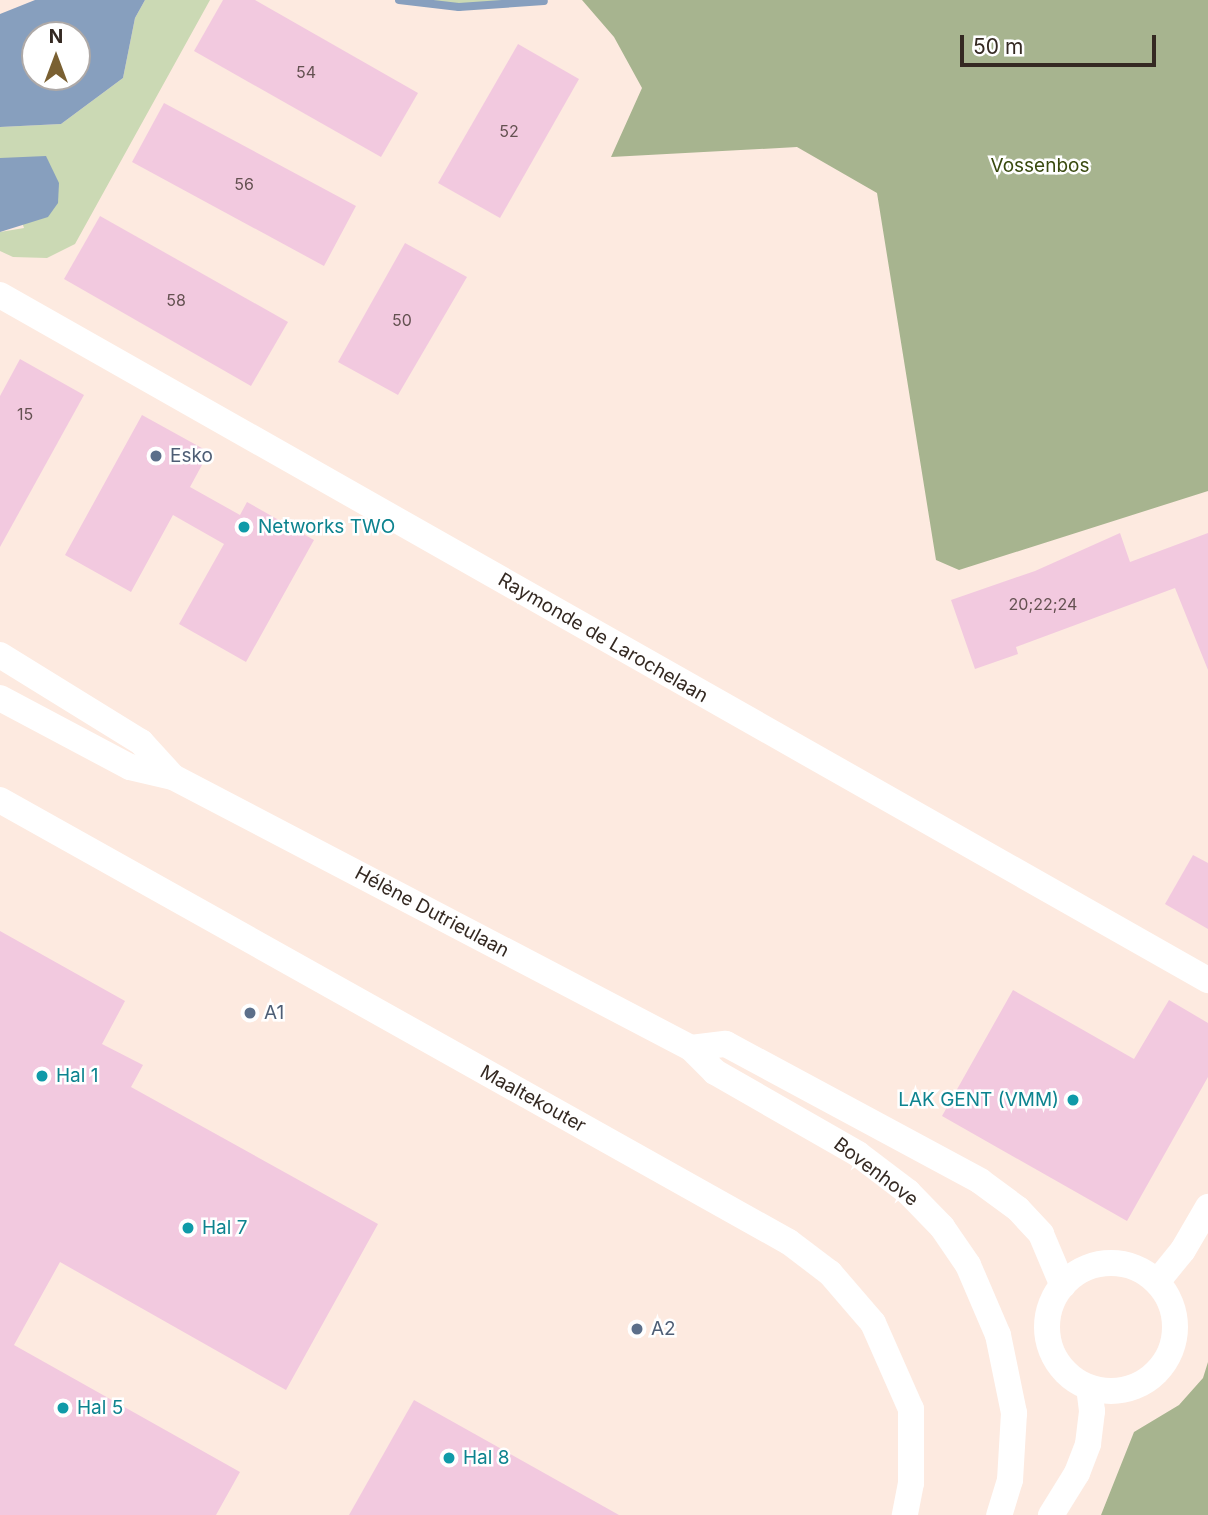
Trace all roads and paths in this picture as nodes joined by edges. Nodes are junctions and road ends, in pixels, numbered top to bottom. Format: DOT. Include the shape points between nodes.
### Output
graph roads {
  1 [pos="0,295"];
  2 [pos="0,655"];
  3 [pos="2,700"];
  4 [pos="173,776"];
  5 [pos="0,800"];
  6 [pos="1208,980"];
  7 [pos="691,1048"];
  8 [pos="1208,1206"];
  9 [pos="1157,1282"];
  10 [pos="1063,1286"];
  11 [pos="1089,1388"];
  12 [pos="905,1515"];
  13 [pos="999,1515"];
  14 [pos="1051,1515"];
  1 -- 6 [label="street, Raymonde de Larochelaan"];
  2 -- 4 [label="street, Hélène Dutrieulaan" via="141,742"];
  3 -- 4 [label="street, Hélène Dutrieulaan" via="130,767"];
  4 -- 7 [label="street, Hélène Dutrieulaan"];
  5 -- 12 [label="street, Maaltekouter" via="789,1242 830,1273 873,1323 911,1409 912,1459"];
  7 -- 10 [label="street" via="726,1044 979,1181 1018,1209 1041,1234"];
  7 -- 13 [label="street, Bovenhove" via="715,1072 858,1154 908,1192 942,1227 968,1265 998,1335 1014,1413 1010,1480"];
  8 -- 9 [label="street" via="1183,1250"];
  9 -- 10 [label="street" via="1140,1270 1109,1264 1079,1272"];
  9 -- 11 [label="street" via="1170,1300 1175,1321 1174,1342 1166,1362 1151,1378 1132,1388"];
  10 -- 11 [label="street" via="1052,1303 1049,1343 1057,1362"];
  11 -- 14 [label="street" via="1088,1444 1077,1473"];
}
